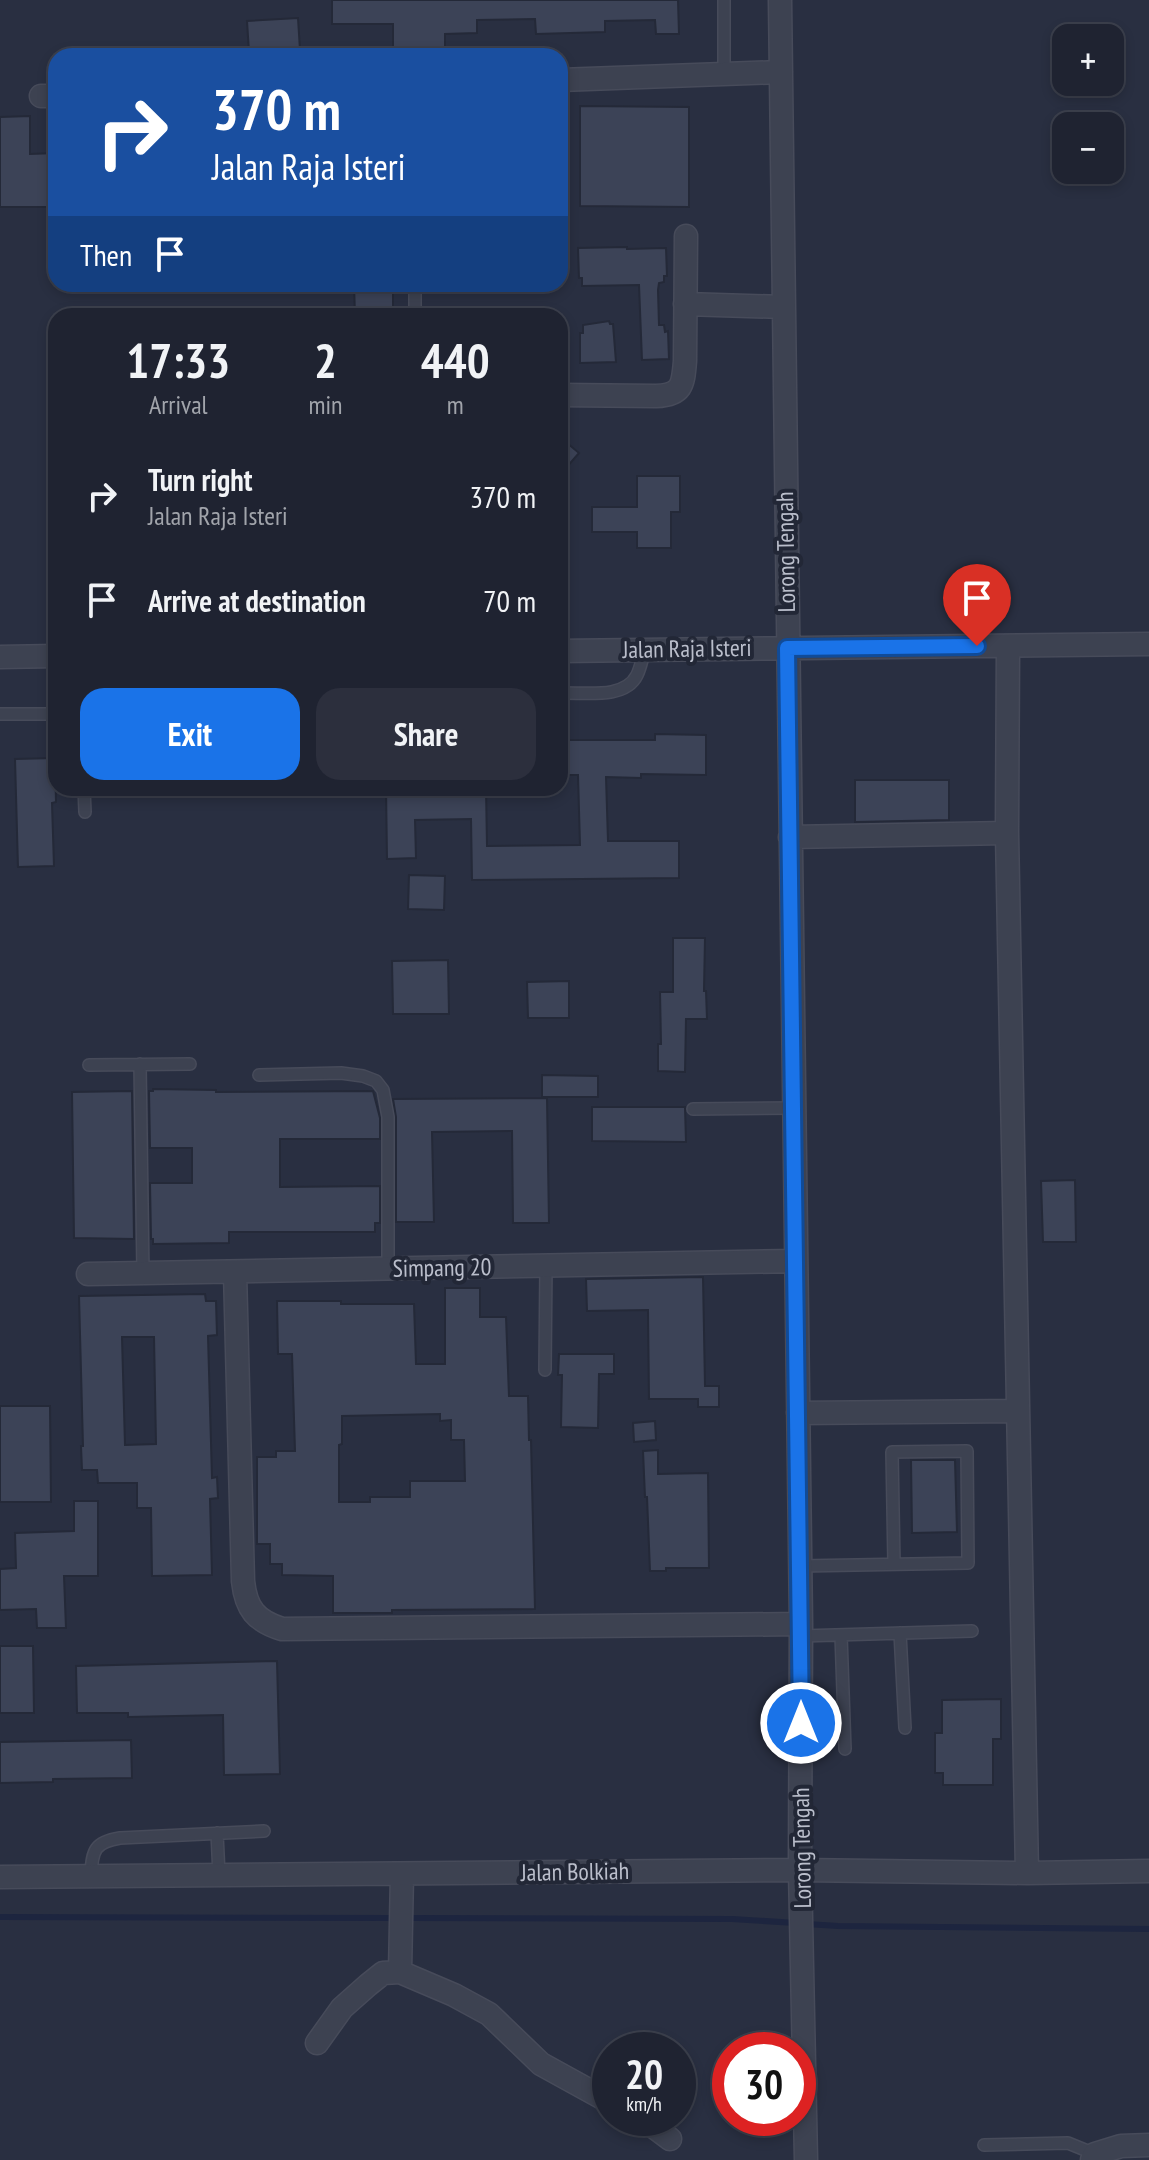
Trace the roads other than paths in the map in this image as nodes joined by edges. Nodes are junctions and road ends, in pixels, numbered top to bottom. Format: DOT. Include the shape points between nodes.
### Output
graph roads {
  1 [pos="724,0"];
  2 [pos="780,0"];
  3 [pos="781,72"];
  4 [pos="724,74"];
  5 [pos="568,80"];
  6 [pos="686,236"];
  7 [pos="685,304"];
  8 [pos="783,307"];
  9 [pos="568,395"];
  10 [pos="1149,644"];
  11 [pos="1008,646"];
  12 [pos="787,648"];
  13 [pos="645,650"];
  14 [pos="568,651"];
  15 [pos="48,656"];
  16 [pos="0,657"];
  17 [pos="568,693"];
  18 [pos="0,714"];
  19 [pos="48,714"];
  20 [pos="84,796"];
  21 [pos="85,812"];
  22 [pos="1007,833"];
  23 [pos="790,837"];
  24 [pos="140,1064"];
  25 [pos="190,1064"];
  26 [pos="89,1065"];
  27 [pos="259,1075"];
  28 [pos="794,1108"];
  29 [pos="693,1109"];
  30 [pos="796,1261"];
  31 [pos="546,1266"];
  32 [pos="388,1269"];
  33 [pos="235,1272"];
  34 [pos="143,1273"];
  35 [pos="88,1274"];
  36 [pos="545,1370"];
  37 [pos="1017,1411"];
  38 [pos="798,1413"];
  39 [pos="894,1564"];
  40 [pos="800,1566"];
  41 [pos="801,1630"];
  42 [pos="972,1631"];
  43 [pos="900,1633"];
  44 [pos="841,1635"];
  45 [pos="905,1728"];
  46 [pos="845,1749"];
  47 [pos="264,1831"];
  48 [pos="217,1833"];
  49 [pos="800,1870"];
  50 [pos="1149,1871"];
  51 [pos="1027,1873"];
  52 [pos="402,1874"];
  53 [pos="91,1875"];
  54 [pos="219,1875"];
  55 [pos="0,1877"];
  56 [pos="400,1972"];
  57 [pos="317,2043"];
  58 [pos="592,2092"];
  59 [pos="666,2136"];
  60 [pos="670,2139"];
  61 [pos="984,2145"];
  62 [pos="1149,2145"];
  63 [pos="1093,2157"];
  64 [pos="806,2160"];
  1 -- 4 [label="lane"];
  2 -- 3 [label="street, Lorong Tengah"];
  3 -- 4 [label="street"];
  3 -- 8 [label="street, Lorong Tengah"];
  4 -- 5 [label="street"];
  6 -- 7 [label="street"];
  7 -- 8 [label="street"];
  7 -- 9 [label="street" via="683,381 670,395"];
  8 -- 12 [label="street, Lorong Tengah"];
  10 -- 11 [label="street, Jalan Raja Isteri"];
  11 -- 12 [label="street, Jalan Raja Isteri"];
  11 -- 22 [label="street"];
  12 -- 13 [label="street, Jalan Raja Isteri"];
  12 -- 23 [label="street, Lorong Tengah"];
  13 -- 14 [label="street, Jalan Raja Isteri"];
  13 -- 17 [label="lane" via="637,676 622,689"];
  15 -- 16 [label="street"];
  18 -- 19 [label="lane"];
  20 -- 21 [label="lane"];
  22 -- 23 [label="street"];
  22 -- 37 [label="street"];
  23 -- 28 [label="street, Lorong Tengah"];
  24 -- 25 [label="lane"];
  24 -- 26 [label="lane"];
  24 -- 34 [label="lane"];
  27 -- 32 [label="lane" via="341,1073 376,1081 383,1090 388,1117"];
  28 -- 29 [label="lane"];
  28 -- 30 [label="street, Lorong Tengah"];
  30 -- 31 [label="street, Simpang 20"];
  30 -- 38 [label="street, Lorong Tengah"];
  31 -- 32 [label="street, Simpang 20"];
  31 -- 36 [label="lane"];
  32 -- 33 [label="street, Simpang 20"];
  33 -- 34 [label="street, Simpang 20"];
  33 -- 41 [label="street" via="244,1595 269,1625"];
  34 -- 35 [label="street, Simpang 20"];
  37 -- 38 [label="street"];
  37 -- 51 [label="street"];
  38 -- 40 [label="street, Lorong Tengah"];
  39 -- 39 [label="lane" via="968,1563 967,1451 892,1452"];
  39 -- 40 [label="lane"];
  40 -- 41 [label="street, Lorong Tengah"];
  41 -- 44 [label="lane"];
  41 -- 49 [label="street, Lorong Tengah"];
  42 -- 43 [label="lane"];
  43 -- 44 [label="lane"];
  43 -- 45 [label="lane"];
  44 -- 46 [label="lane"];
  47 -- 48 [label="lane"];
  48 -- 53 [label="lane" via="104,1840 91,1858"];
  48 -- 54 [label="lane"];
  49 -- 51 [label="street, Jalan Bolkiah"];
  49 -- 52 [label="street, Jalan Bolkiah"];
  49 -- 64 [label="street, Lorong Tengah"];
  50 -- 51 [label="street, Jalan Bolkiah"];
  52 -- 54 [label="street, Jalan Bolkiah"];
  52 -- 56 [label="street"];
  53 -- 54 [label="street, Jalan Bolkiah"];
  53 -- 55 [label="street, Jalan Bolkiah"];
  56 -- 57 [label="street" via="383,1973 368,1985 342,2008"];
  56 -- 58 [label="street" via="489,2014 541,2064"];
  59 -- 60 [label="street"];
  61 -- 63 [label="lane" via="1068,2143"];
  62 -- 63 [label="street" via="1121,2146"];
}
